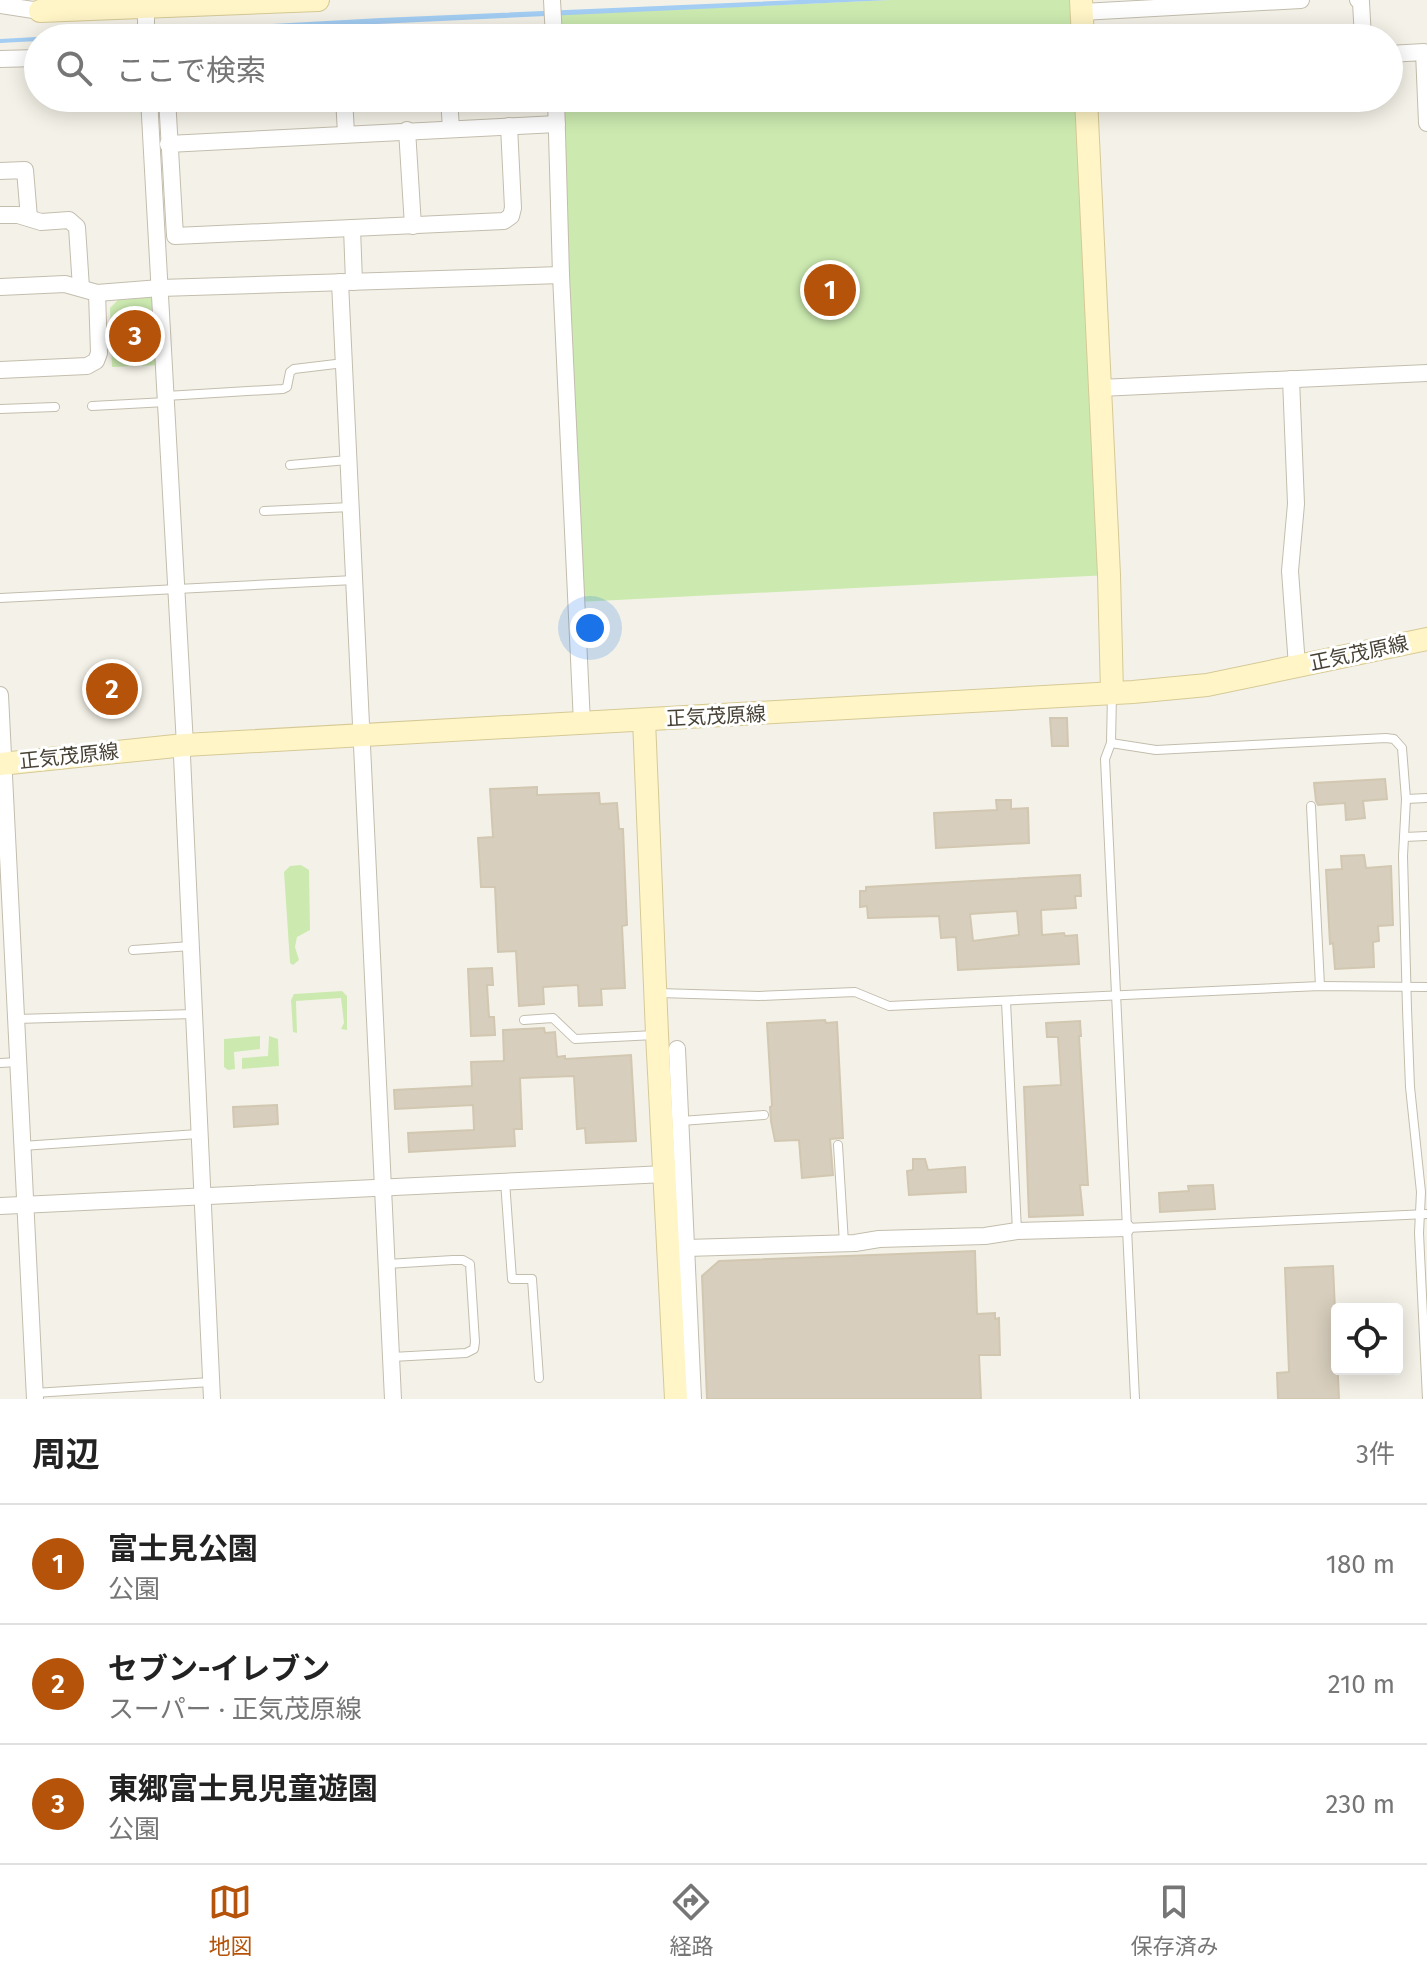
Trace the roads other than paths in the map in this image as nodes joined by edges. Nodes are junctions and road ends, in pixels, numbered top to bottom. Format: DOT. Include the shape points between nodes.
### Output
graph roads {
  1 [pos="318,0"];
  2 [pos="552,0"];
  3 [pos="1301,0"];
  4 [pos="1358,0"];
  5 [pos="276,1"];
  6 [pos="159,4"];
  7 [pos="0,5"];
  8 [pos="67,5"];
  9 [pos="1082,6"];
  10 [pos="40,11"];
  11 [pos="151,24"];
  12 [pos="553,24"];
  13 [pos="1361,24"];
  14 [pos="1403,53"];
  15 [pos="24,58"];
  16 [pos="0,59"];
  17 [pos="150,112"];
  18 [pos="167,112"];
  19 [pos="345,112"];
  20 [pos="450,112"];
  21 [pos="557,112"];
  22 [pos="1087,112"];
  23 [pos="1427,123"];
  24 [pos="557,124"];
  25 [pos="509,126"];
  26 [pos="451,129"];
  27 [pos="407,130"];
  28 [pos="346,133"];
  29 [pos="168,144"];
  30 [pos="0,171"];
  31 [pos="0,215"];
  32 [pos="29,218"];
  33 [pos="413,226"];
  34 [pos="352,228"];
  35 [pos="561,275"];
  36 [pos="347,282"];
  37 [pos="0,287"];
  38 [pos="160,288"];
  39 [pos="89,290"];
  40 [pos="344,363"];
  41 [pos="0,370"];
  42 [pos="1427,373"];
  43 [pos="1291,379"];
  44 [pos="1100,388"];
  45 [pos="166,399"];
  46 [pos="92,406"];
  47 [pos="55,407"];
  48 [pos="0,409"];
  49 [pos="349,460"];
  50 [pos="290,465"];
  51 [pos="352,507"];
  52 [pos="264,511"];
  53 [pos="355,580"];
  54 [pos="176,589"];
  55 [pos="0,598"];
  56 [pos="1427,639"];
  57 [pos="1297,666"];
  58 [pos="1112,693"];
  59 [pos="0,695"];
  60 [pos="644,720"];
  61 [pos="582,723"];
  62 [pos="363,735"];
  63 [pos="1111,743"];
  64 [pos="185,745"];
  65 [pos="2,763"];
  66 [pos="1427,798"];
  67 [pos="1406,799"];
  68 [pos="1311,806"];
  69 [pos="1427,836"];
  70 [pos="1404,837"];
  71 [pos="5,890"];
  72 [pos="192,946"];
  73 [pos="133,950"];
  74 [pos="1320,986"];
  75 [pos="7,987"];
  76 [pos="1408,987"];
  77 [pos="1427,987"];
  78 [pos="656,993"];
  79 [pos="1115,997"];
  80 [pos="1006,1001"];
  81 [pos="195,1014"];
  82 [pos="16,1019"];
  83 [pos="524,1020"];
  84 [pos="657,1034"];
  85 [pos="677,1049"];
  86 [pos="18,1062"];
  87 [pos="0,1063"];
  88 [pos="764,1115"];
  89 [pos="680,1121"];
  90 [pos="198,1134"];
  91 [pos="838,1145"];
  92 [pos="22,1146"];
  93 [pos="665,1174"];
  94 [pos="505,1181"];
  95 [pos="383,1187"];
  96 [pos="200,1196"];
  97 [pos="25,1205"];
  98 [pos="0,1206"];
  99 [pos="1424,1215"];
  100 [pos="1126,1228"];
  101 [pos="1017,1231"];
  102 [pos="844,1243"];
  103 [pos="686,1248"];
  104 [pos="387,1264"];
  105 [pos="391,1357"];
  106 [pos="539,1378"];
  107 [pos="211,1390"];
  108 [pos="34,1396"];
  109 [pos="393,1399"];
  110 [pos="676,1399"];
  111 [pos="693,1399"];
  112 [pos="1135,1399"];
  113 [pos="1427,1399"];
  1 -- 5 [label="street"];
  2 -- 12 [label="street"];
  3 -- 9 [label="street"];
  4 -- 13 [label="street"];
  5 -- 6 [label="street"];
  6 -- 8 [label="street"];
  6 -- 11 [label="street"];
  7 -- 10 [label="street"];
  8 -- 10 [label="street"];
  14 -- 23 [label="street" via="1424,52"];
  15 -- 16 [label="street"];
  17 -- 38 [label="street"];
  18 -- 29 [label="street"];
  19 -- 28 [label="street"];
  20 -- 26 [label="street"];
  21 -- 24 [label="street"];
  22 -- 44 [label="street"];
  24 -- 25 [label="street"];
  24 -- 35 [label="street"];
  25 -- 26 [label="street"];
  25 -- 33 [label="street" via="511,216 504,221"];
  26 -- 27 [label="street"];
  27 -- 28 [label="street"];
  27 -- 33 [label="street"];
  28 -- 29 [label="street"];
  29 -- 34 [label="street" via="175,236"];
  30 -- 32 [label="street" via="25,170"];
  31 -- 32 [label="street"];
  32 -- 39 [label="street" via="69,220 77,227"];
  33 -- 34 [label="street"];
  34 -- 36 [label="street"];
  35 -- 36 [label="street"];
  35 -- 61 [label="street"];
  36 -- 38 [label="street"];
  36 -- 40 [label="street"];
  37 -- 39 [label="street" via="65,284"];
  38 -- 39 [label="street"];
  38 -- 45 [label="street"];
  39 -- 41 [label="street" via="96,361 87,366"];
  40 -- 45 [label="lane" via="294,369 283,389"];
  40 -- 49 [label="street"];
  42 -- 43 [label="street"];
  43 -- 44 [label="street"];
  43 -- 57 [label="street" via="1296,504 1290,571"];
  44 -- 58 [label="street"];
  45 -- 46 [label="lane"];
  45 -- 54 [label="street"];
  47 -- 48 [label="lane"];
  49 -- 50 [label="lane"];
  49 -- 51 [label="street"];
  51 -- 52 [label="lane"];
  51 -- 53 [label="street"];
  53 -- 54 [label="lane"];
  53 -- 62 [label="street"];
  54 -- 55 [label="lane"];
  54 -- 64 [label="street"];
  56 -- 57 [label="street, 正気茂原線"];
  57 -- 58 [label="street, 正気茂原線" via="1207,685"];
  58 -- 60 [label="street, 正気茂原線"];
  58 -- 63 [label="lane"];
  59 -- 65 [label="street"];
  60 -- 61 [label="street, 正気茂原線"];
  60 -- 78 [label="street"];
  61 -- 62 [label="street, 正気茂原線"];
  62 -- 64 [label="street, 正気茂原線"];
  62 -- 95 [label="street"];
  63 -- 67 [label="lane" via="1156,750 1394,739 1402,748"];
  63 -- 79 [label="lane" via="1105,759"];
  64 -- 65 [label="street, 正気茂原線"];
  64 -- 72 [label="street"];
  65 -- 71 [label="street"];
  66 -- 67 [label="lane"];
  67 -- 70 [label="lane"];
  68 -- 74 [label="lane"];
  69 -- 70 [label="lane"];
  70 -- 76 [label="lane"];
  71 -- 75 [label="street"];
  72 -- 73 [label="lane"];
  72 -- 81 [label="street"];
  74 -- 76 [label="lane"];
  74 -- 79 [label="lane"];
  75 -- 82 [label="street"];
  76 -- 77 [label="lane"];
  76 -- 99 [label="lane" via="1410,1087"];
  78 -- 80 [label="lane" via="855,992 889,1006"];
  78 -- 84 [label="street"];
  79 -- 80 [label="lane"];
  79 -- 100 [label="lane"];
  80 -- 101 [label="lane"];
  81 -- 82 [label="lane"];
  81 -- 90 [label="street"];
  82 -- 86 [label="street"];
  83 -- 84 [label="lane" via="553,1018 575,1039"];
  84 -- 93 [label="street"];
  85 -- 89 [label="street"];
  86 -- 87 [label="lane"];
  86 -- 92 [label="street"];
  88 -- 89 [label="lane"];
  89 -- 103 [label="street"];
  90 -- 92 [label="lane"];
  90 -- 96 [label="street"];
  91 -- 102 [label="lane"];
  92 -- 97 [label="street"];
  93 -- 94 [label="street"];
  93 -- 110 [label="street"];
  94 -- 95 [label="street"];
  94 -- 106 [label="lane" via="512,1279 532,1279"];
  95 -- 96 [label="street"];
  95 -- 104 [label="street"];
  96 -- 97 [label="street"];
  96 -- 107 [label="street"];
  97 -- 98 [label="street"];
  97 -- 108 [label="street"];
  99 -- 100 [label="lane"];
  99 -- 113 [label="lane"];
  100 -- 101 [label="street"];
  100 -- 112 [label="lane"];
  101 -- 102 [label="street"];
  102 -- 103 [label="street"];
  103 -- 111 [label="street"];
  104 -- 105 [label="street"];
  104 -- 105 [label="lane" via="470,1264 475,1342 466,1353"];
  105 -- 109 [label="street"];
  107 -- 108 [label="lane"];
}
